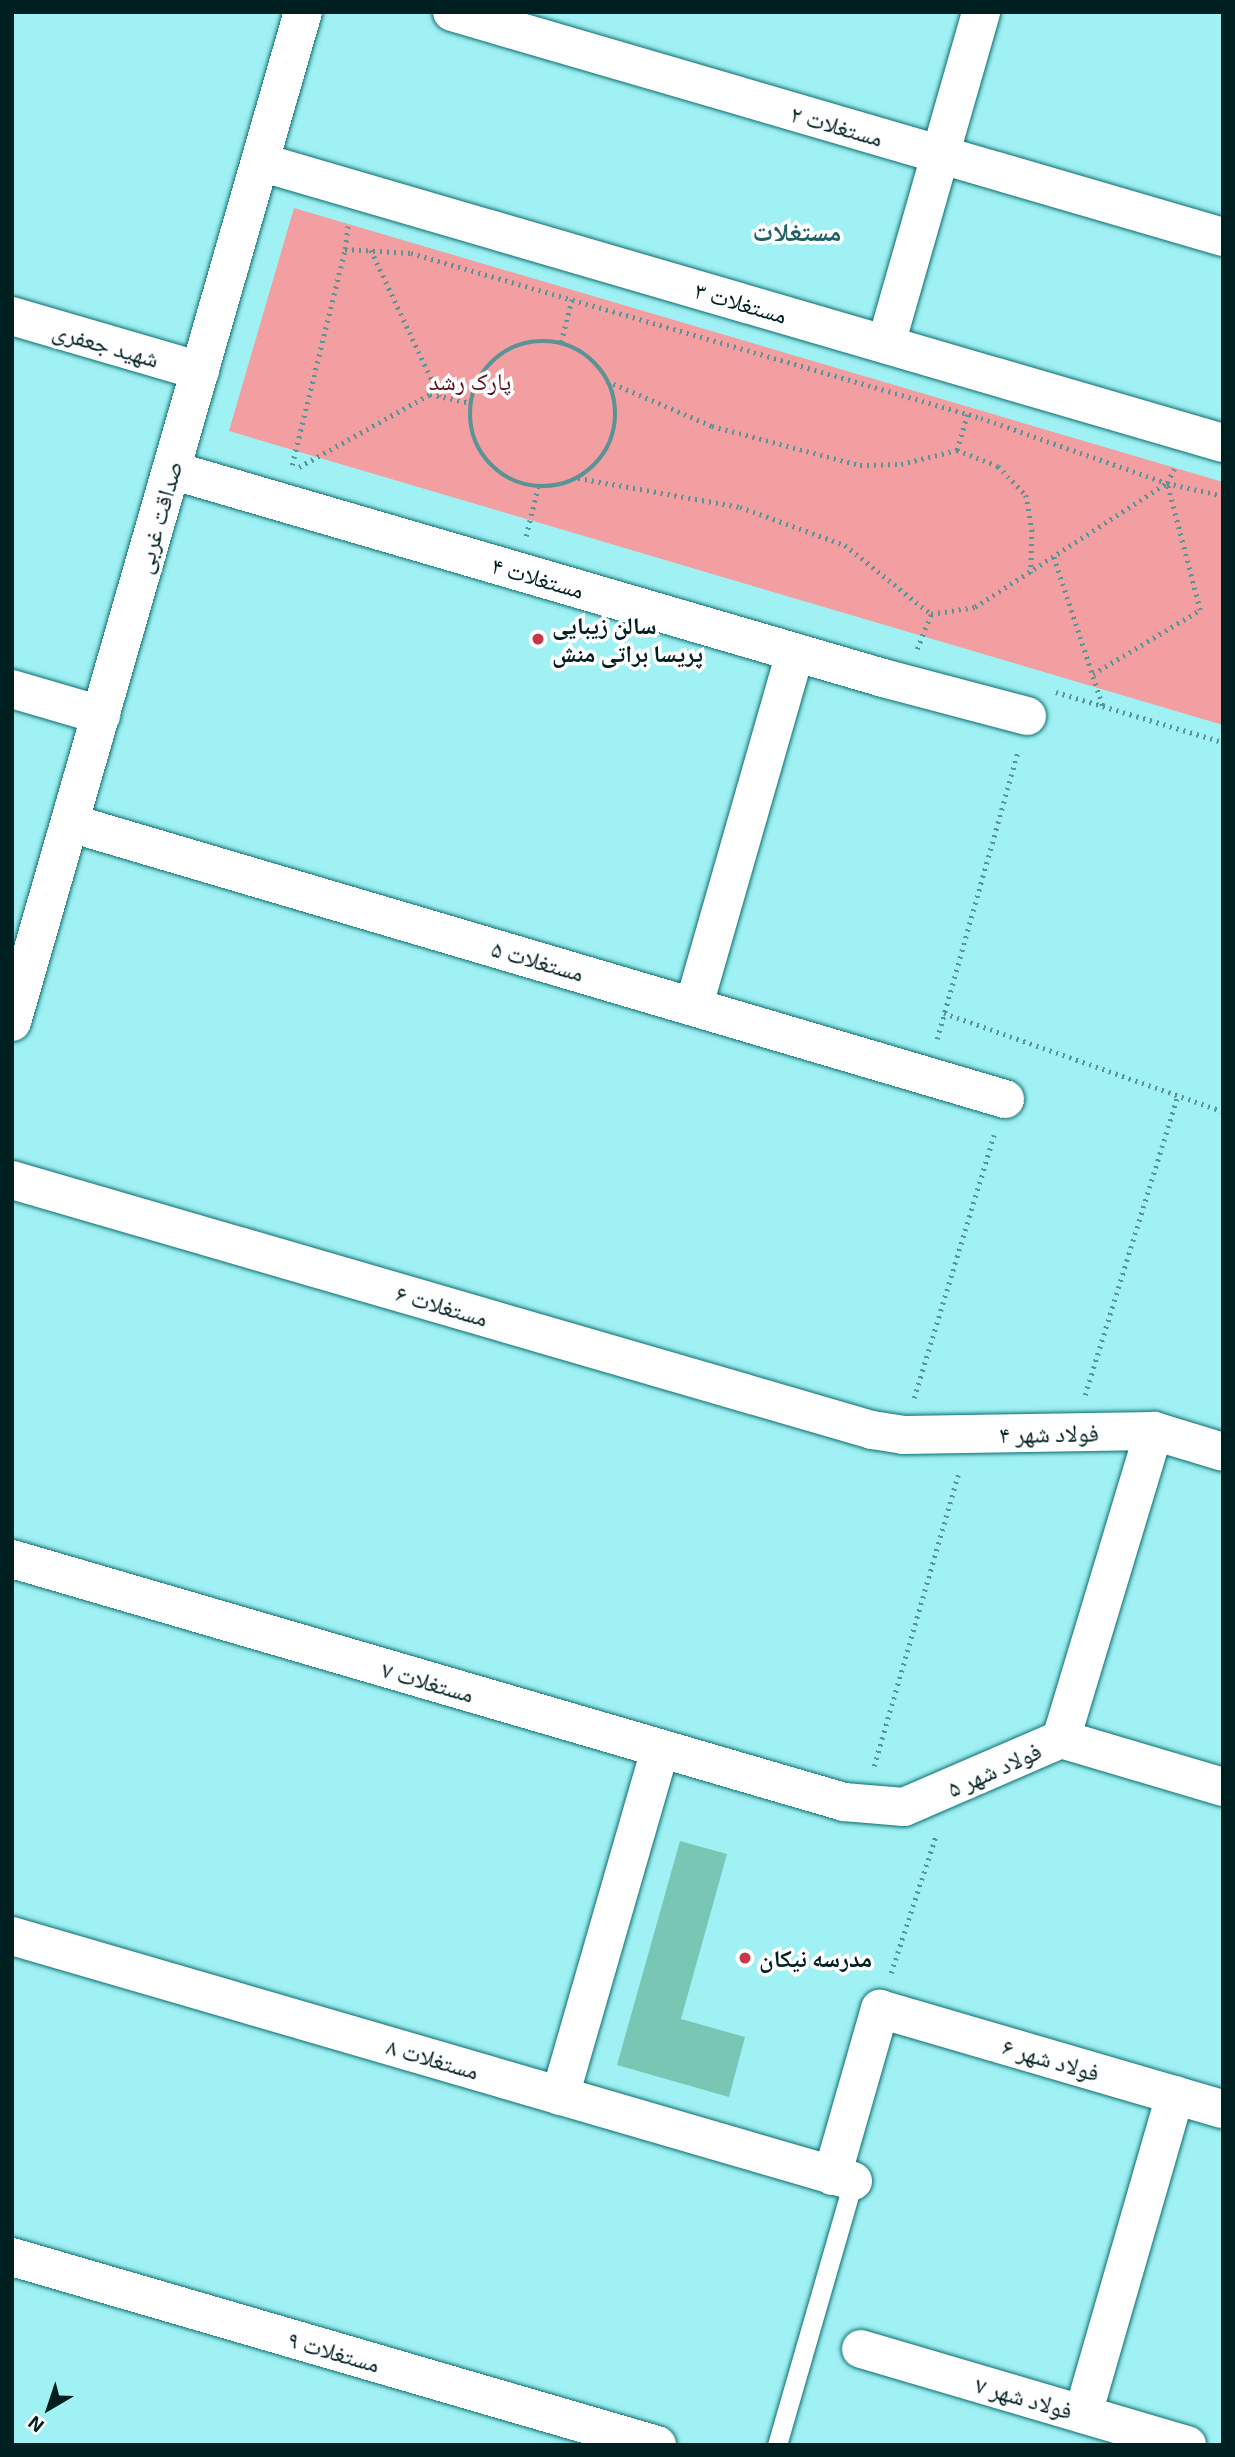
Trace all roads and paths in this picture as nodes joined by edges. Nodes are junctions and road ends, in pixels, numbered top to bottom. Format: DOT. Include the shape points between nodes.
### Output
graph roads {
  1 [pos="303,12"];
  2 [pos="452,12"];
  3 [pos="981,12"];
  4 [pos="940,155"];
  5 [pos="260,162"];
  6 [pos="1223,237"];
  7 [pos="371,250"];
  8 [pos="585,256"];
  9 [pos="572,300"];
  10 [pos="12,316"];
  11 [pos="561,342"];
  12 [pos="886,344"];
  13 [pos="200,371"];
  14 [pos="607,381"];
  15 [pos="440,397"];
  16 [pos="471,403"];
  17 [pos="1208,438"];
  18 [pos="171,470"];
  19 [pos="577,478"];
  20 [pos="1167,483"];
  21 [pos="538,486"];
  22 [pos="1223,496"];
  23 [pos="1054,557"];
  24 [pos="516,571"];
  25 [pos="1031,573"];
  26 [pos="931,614"];
  27 [pos="795,653"];
  28 [pos="1093,674"];
  29 [pos="883,678"];
  30 [pos="12,689"];
  31 [pos="1104,707"];
  32 [pos="101,715"];
  33 [pos="1027,716"];
  34 [pos="70,822"];
  35 [pos="694,1005"];
  36 [pos="944,1013"];
  37 [pos="12,1022"];
  38 [pos="928,1073"];
  39 [pos="1178,1095"];
  40 [pos="1005,1099"];
  41 [pos="1223,1111"];
  42 [pos="12,1180"];
  43 [pos="1154,1432"];
  44 [pos="887,1433"];
  45 [pos="1074,1433"];
  46 [pos="970,1434"];
  47 [pos="1223,1451"];
  48 [pos="12,1559"];
  49 [pos="1061,1739"];
  50 [pos="660,1749"];
  51 [pos="1223,1787"];
  52 [pos="951,1788"];
  53 [pos="854,1803"];
  54 [pos="12,1936"];
  55 [pos="880,2008"];
  56 [pos="1175,2095"];
  57 [pos="560,2096"];
  58 [pos="1223,2109"];
  59 [pos="842,2178"];
  60 [pos="12,2257"];
  61 [pos="861,2350"];
  62 [pos="1083,2414"];
  63 [pos="657,2445"];
  64 [pos="777,2445"];
  65 [pos="1187,2445"];
  1 -- 5 [label="street, صداقت غربی"];
  2 -- 4 [label="street, مستغلات ۲"];
  3 -- 4 [label="street"];
  4 -- 6 [label="street, مستغلات ۲"];
  4 -- 12 [label="street"];
  5 -- 8 [label="street, مستغلات ۳"];
  5 -- 13 [label="street, صداقت غربی"];
  7 -- 9 [label="path" via="411,253"];
  7 -- 15 [label="path"];
  7 -- 15 [label="path" via="345,249 290,471 430,394"];
  8 -- 9 [label="path"];
  8 -- 12 [label="street, مستغلات ۳"];
  9 -- 11 [label="path"];
  9 -- 20 [label="path" via="981,418"];
  10 -- 13 [label="street, شهید جعفری"];
  11 -- 14 [label="path" via="595,361"];
  11 -- 16 [label="path" via="522,343 490,362 470,396"];
  12 -- 17 [label="street, مستغلات ۳"];
  13 -- 18 [label="street, صداقت غربی"];
  14 -- 19 [label="path" via="615,394 615,433 596,467"];
  14 -- 25 [label="path" via="712,426 860,465 901,464 957,450 998,466 1026,495 1032,530"];
  15 -- 16 [label="path"];
  16 -- 21 [label="path" via="471,434 491,468 524,486"];
  17 -- 20 [label="path"];
  18 -- 24 [label="street, مستغلات ۴"];
  18 -- 32 [label="street, صداقت غربی"];
  19 -- 21 [label="path" via="563,486"];
  19 -- 26 [label="path" via="740,508 845,545"];
  20 -- 22 [label="path"];
  20 -- 23 [label="path"];
  20 -- 28 [label="path" via="1200,610"];
  21 -- 24 [label="path"];
  23 -- 25 [label="path"];
  23 -- 28 [label="path"];
  24 -- 27 [label="street, مستغلات ۴"];
  25 -- 26 [label="path" via="975,607"];
  26 -- 29 [label="path" via="916,650"];
  27 -- 29 [label="street, مستغلات ۴"];
  27 -- 35 [label="street"];
  28 -- 31 [label="path"];
  29 -- 33 [label="street, مستغلات ۴"];
  30 -- 32 [label="street"];
  32 -- 34 [label="street, صداقت غربی"];
  33 -- 36 [label="path"];
  34 -- 35 [label="street, مستغلات ۵"];
  34 -- 37 [label="street, صداقت غربی"];
  35 -- 38 [label="street, مستغلات ۵"];
  36 -- 38 [label="path"];
  36 -- 39 [label="path"];
  38 -- 40 [label="street, مستغلات ۵"];
  39 -- 41 [label="path"];
  39 -- 45 [label="path"];
  40 -- 44 [label="path"];
  42 -- 44 [label="street, مستغلات ۶"];
  43 -- 45 [label="street, فولاد شهر ۴"];
  43 -- 47 [label="street, فولاد شهر ۴"];
  43 -- 49 [label="street"];
  44 -- 46 [label="street, فولاد شهر ۴"];
  45 -- 46 [label="street, فولاد شهر ۴"];
  46 -- 53 [label="path"];
  48 -- 50 [label="street, مستغلات ۷"];
  49 -- 51 [label="street, فولاد شهر ۵"];
  49 -- 52 [label="street, فولاد شهر ۵"];
  50 -- 53 [label="street, مستغلات ۷"];
  50 -- 57 [label="street"];
  52 -- 53 [label="street, فولاد شهر ۵" via="904,1807"];
  52 -- 55 [label="path"];
  54 -- 57 [label="street, مستغلات ۸"];
  55 -- 56 [label="street, فولاد شهر ۶"];
  55 -- 59 [label="street"];
  56 -- 58 [label="street, فولاد شهر ۶"];
  56 -- 62 [label="street"];
  57 -- 59 [label="street, مستغلات ۸"];
  59 -- 64 [label="lane"];
  60 -- 63 [label="street, مستغلات ۹"];
  61 -- 62 [label="street, فولاد شهر ۷"];
  62 -- 65 [label="street, فولاد شهر ۷"];
}
